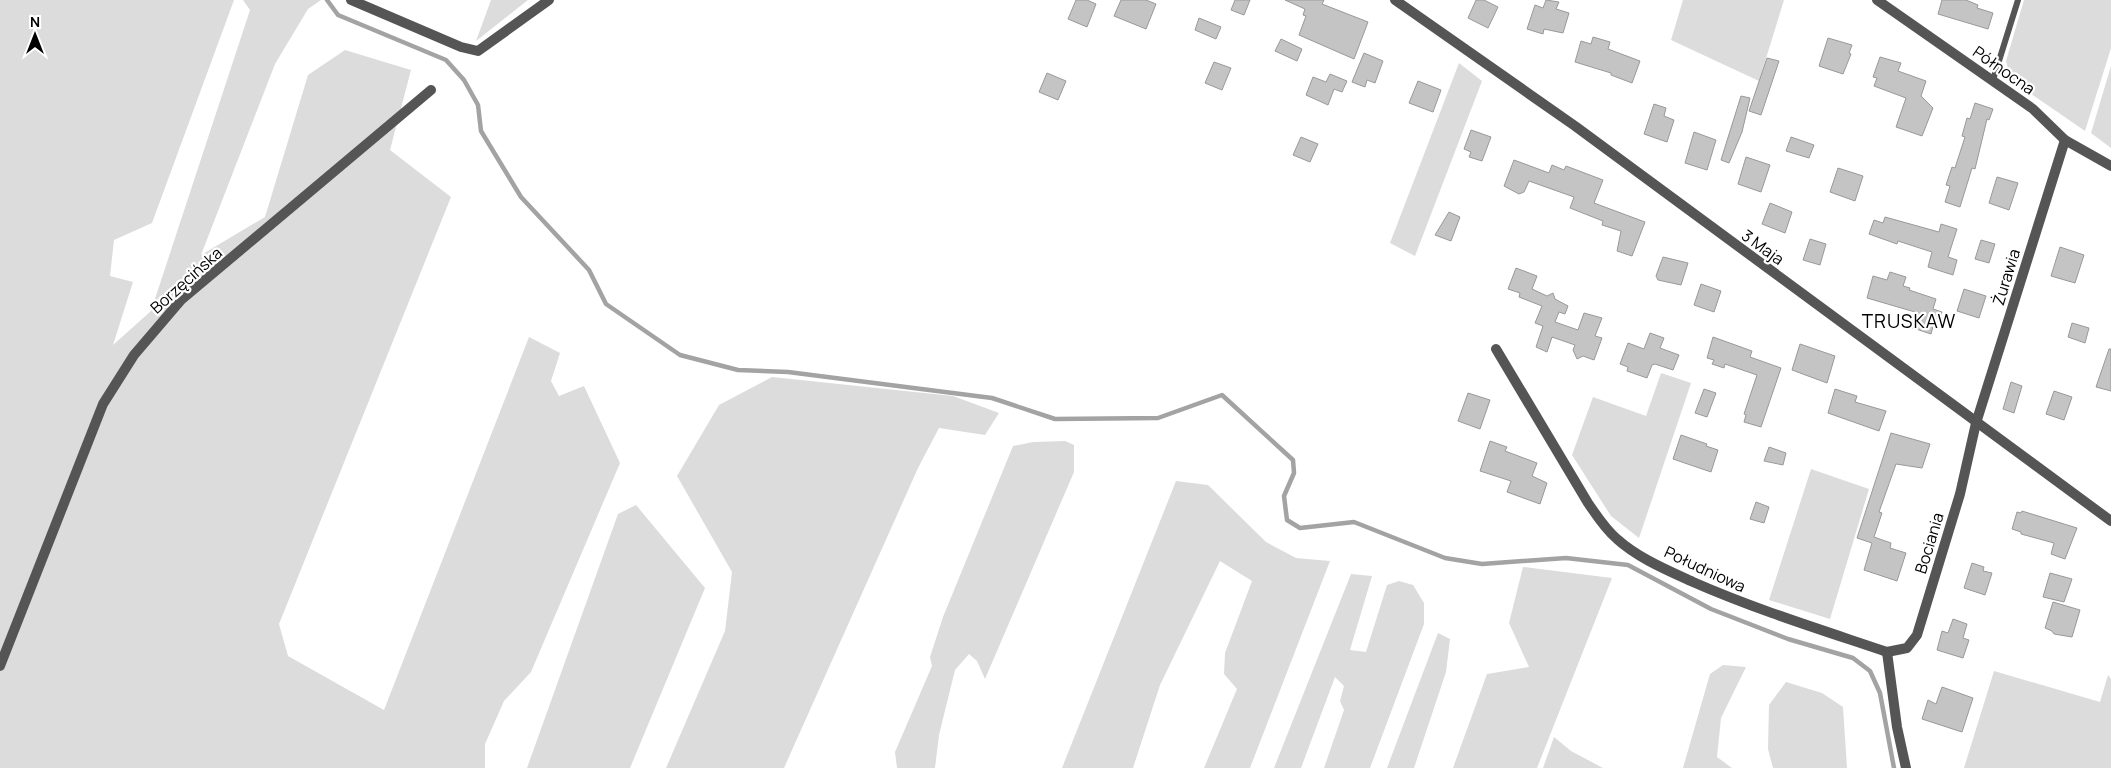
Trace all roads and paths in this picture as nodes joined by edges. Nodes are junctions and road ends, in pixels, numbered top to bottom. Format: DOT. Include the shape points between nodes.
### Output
graph roads {
  1 [pos="351,0"];
  2 [pos="549,0"];
  3 [pos="1395,0"];
  4 [pos="1878,0"];
  5 [pos="2018,0"];
  6 [pos="1993,80"];
  7 [pos="431,90"];
  8 [pos="2065,140"];
  9 [pos="2111,166"];
  10 [pos="1496,350"];
  11 [pos="1976,423"];
  12 [pos="2111,521"];
  13 [pos="1887,652"];
  14 [pos="0,666"];
  15 [pos="1906,768"];
  1 -- 2 [label="street" via="438,38 478,51"];
  3 -- 11 [label="street, 3 Maja" via="1575,126"];
  4 -- 6 [label="street, Północna"];
  5 -- 6 [label="lane"];
  6 -- 8 [label="street, Północna" via="2033,109"];
  7 -- 14 [label="street, Borzęcińska" via="181,300 134,355 103,404"];
  8 -- 9 [label="street, Północna"];
  8 -- 11 [label="street, Żurawia"];
  10 -- 13 [label="street, Południowa" via="1588,504 1623,544 1677,575 1735,600"];
  11 -- 12 [label="street, 3 Maja"];
  11 -- 13 [label="street, Bociania" via="1960,494 1917,635 1908,648"];
  13 -- 15 [label="street"];
}
